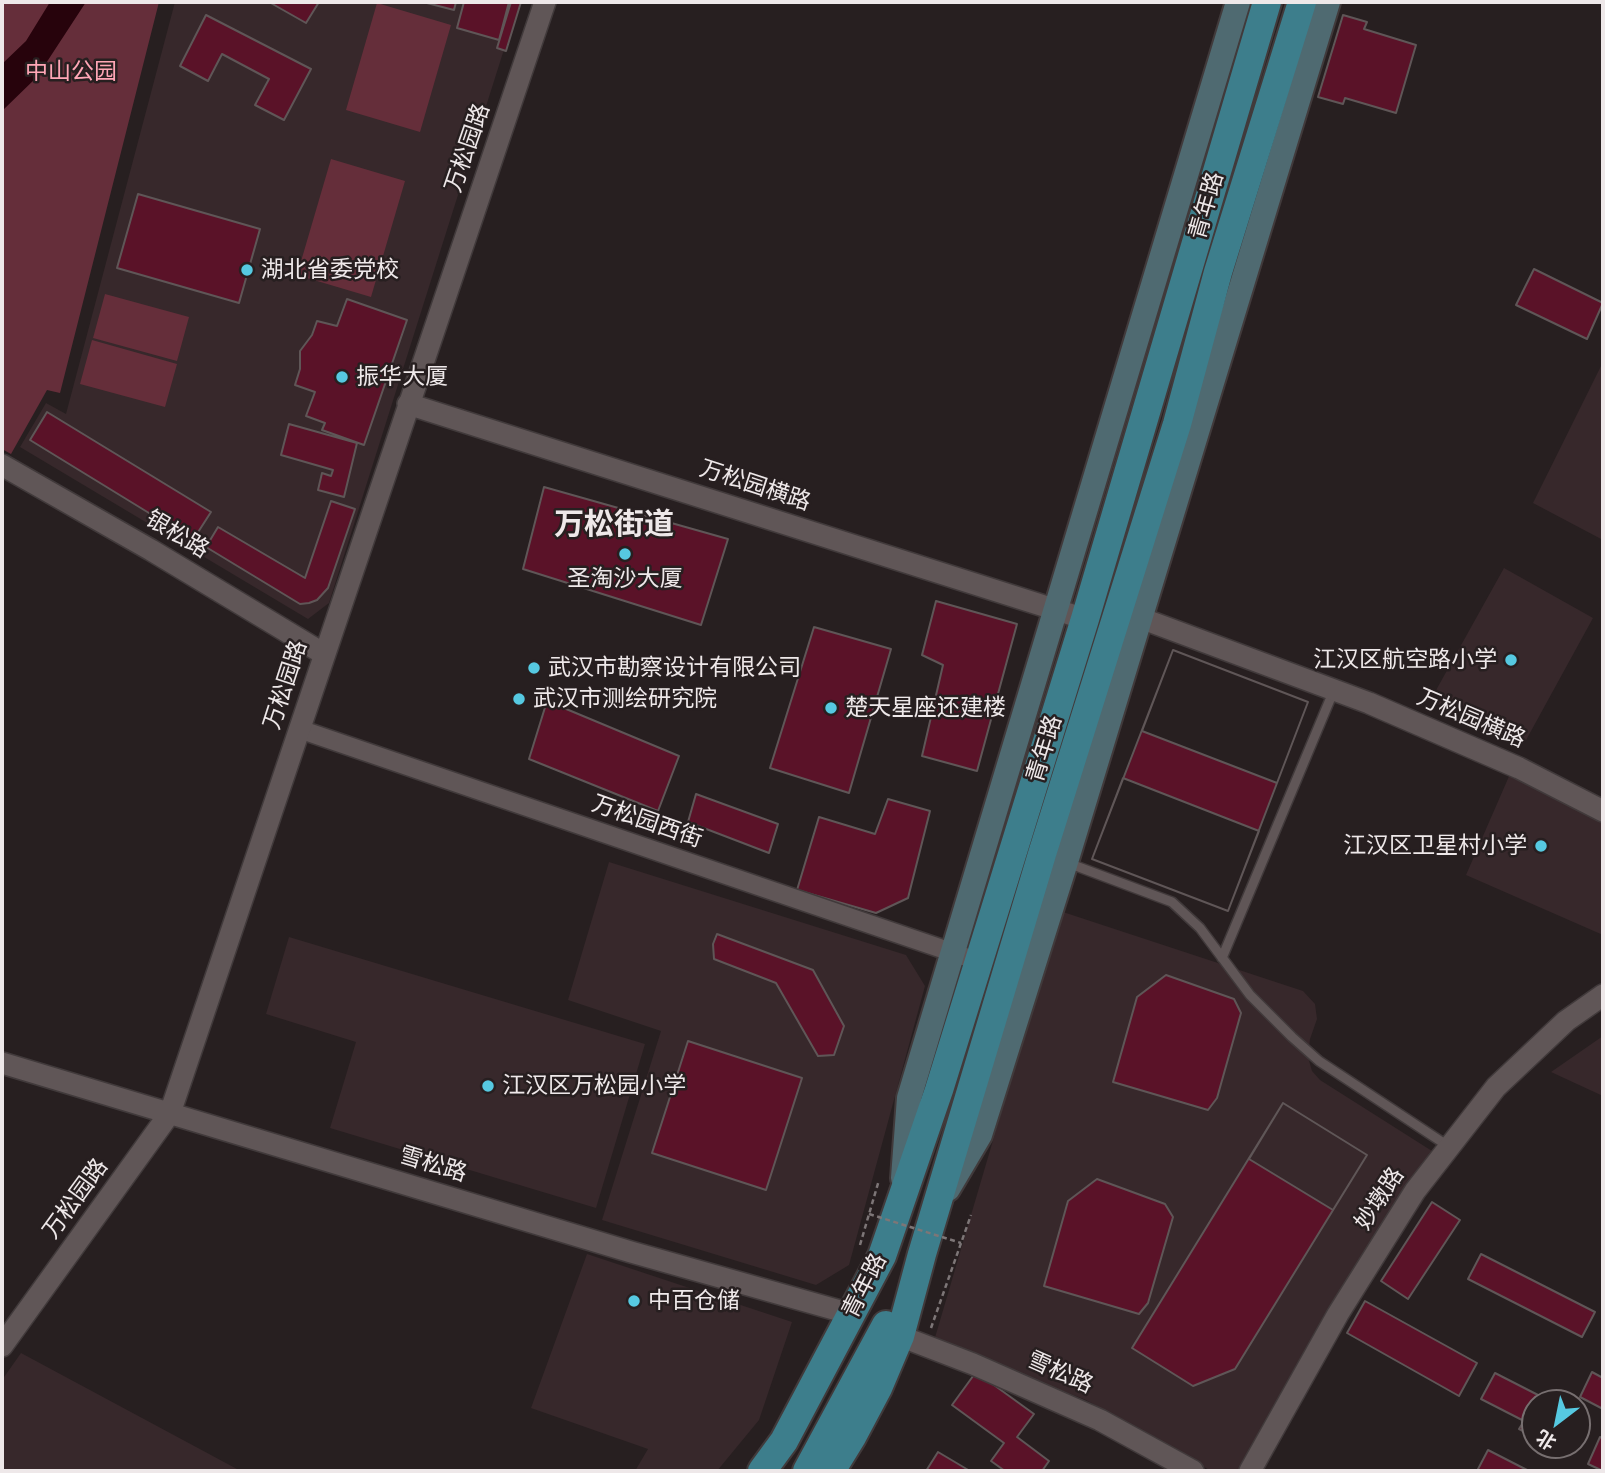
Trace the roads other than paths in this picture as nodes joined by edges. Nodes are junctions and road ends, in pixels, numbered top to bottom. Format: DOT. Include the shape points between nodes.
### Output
graph roads {
  1 [pos="545,2"];
  2 [pos="1238,2"];
  3 [pos="1302,2"];
  4 [pos="1266,5"];
  5 [pos="1324,9"];
  6 [pos="1295,110"];
  7 [pos="1201,126"];
  8 [pos="1223,258"];
  9 [pos="408,404"];
  10 [pos="2,465"];
  11 [pos="1057,609"];
  12 [pos="1129,614"];
  13 [pos="1085,618"];
  14 [pos="324,654"];
  15 [pos="1334,690"];
  16 [pos="1029,704"];
  17 [pos="299,729"];
  18 [pos="1106,730"];
  19 [pos="1603,811"];
  20 [pos="1066,862"];
  21 [pos="1007,874"];
  22 [pos="1034,882"];
  23 [pos="967,958"];
  24 [pos="1222,958"];
  25 [pos="1603,995"];
  26 [pos="2,1063"];
  27 [pos="170,1113"];
  28 [pos="1449,1147"];
  29 [pos="934,1214"];
  30 [pos="871,1250"];
  31 [pos="922,1254"];
  32 [pos="850,1314"];
  33 [pos="900,1336"];
  34 [pos="2,1346"];
  35 [pos="806,1467"];
  36 [pos="762,1471"];
  37 [pos="1193,1471"];
  38 [pos="1250,1471"];
  1 -- 9 [label="street, 万松园路"];
  2 -- 7 [label="main road"];
  3 -- 8 [label="main road, 青年路"];
  4 -- 7 [label="main road"];
  4 -- 13 [label="main road, 青年路"];
  5 -- 6 [label="main road"];
  6 -- 8 [label="main road"];
  6 -- 12 [label="main road"];
  7 -- 11 [label="main road"];
  8 -- 12 [label="main road, 青年路"];
  9 -- 11 [label="street, 万松园横路"];
  9 -- 14 [label="street, 万松园路"];
  10 -- 14 [label="street, 银松路"];
  11 -- 13 [label="street, 万松园横路"];
  11 -- 16 [label="main road"];
  12 -- 15 [label="street, 万松园横路"];
  12 -- 18 [label="main road"];
  12 -- 22 [label="main road, 青年路"];
  13 -- 21 [label="main road, 青年路"];
  14 -- 17 [label="street, 万松园路"];
  15 -- 19 [label="street, 万松园横路" via="1519,768"];
  15 -- 24 [label="lane"];
  16 -- 21 [label="main road"];
  16 -- 23 [label="main road"];
  17 -- 23 [label="street, 万松园西街"];
  17 -- 27 [label="street, 万松园路"];
  18 -- 20 [label="main road"];
  18 -- 22 [label="main road"];
  20 -- 24 [label="lane" via="1172,902 1200,928"];
  20 -- 29 [label="main road" via="980,1135"];
  21 -- 23 [label="main road, 青年路"];
  22 -- 29 [label="main road, 青年路"];
  23 -- 30 [label="main road, 青年路" via="940,1090 901,1199"];
  24 -- 28 [label="lane" via="1250,995 1319,1061"];
  25 -- 28 [label="street, 妙墩路" via="1566,1021 1496,1087"];
  26 -- 27 [label="street, 雪松路"];
  27 -- 32 [label="street, 雪松路"];
  27 -- 34 [label="street, 万松园路"];
  28 -- 38 [label="street, 妙墩路" via="1415,1191 1338,1314"];
  29 -- 31 [label="main road, 青年路"];
  30 -- 32 [label="main road, 青年路"];
  30 -- 35 [label="main road" via="849,1351"];
  31 -- 33 [label="main road, 青年路"];
  31 -- 35 [label="main road" via="868,1361"];
  32 -- 36 [label="main road, 青年路" via="784,1441"];
  33 -- 35 [label="main road, 青年路" via="852,1437"];
  33 -- 37 [label="street, 雪松路" via="1100,1420"];
}
